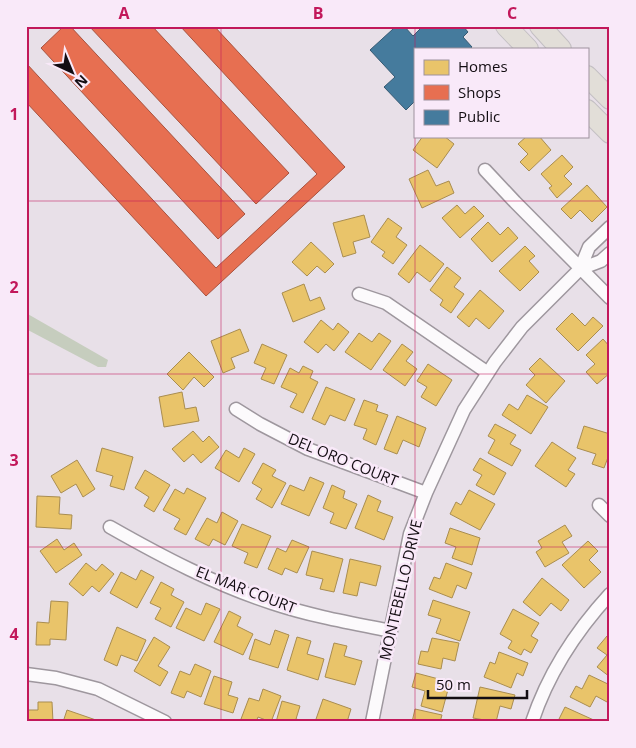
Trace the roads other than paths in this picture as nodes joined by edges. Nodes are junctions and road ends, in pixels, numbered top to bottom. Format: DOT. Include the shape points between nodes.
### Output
graph roads {
  1 [pos="506,26"];
  2 [pos="540,26"];
  3 [pos="527,48"];
  4 [pos="560,48"];
  5 [pos="588,77"];
  6 [pos="610,99"];
  7 [pos="588,111"];
  8 [pos="610,133"];
  9 [pos="485,170"];
  10 [pos="610,227"];
  11 [pos="610,252"];
  12 [pos="580,269"];
  13 [pos="359,294"];
  14 [pos="610,298"];
  15 [pos="488,373"];
  16 [pos="236,409"];
  17 [pos="426,493"];
  18 [pos="600,505"];
  19 [pos="610,516"];
  20 [pos="110,527"];
  21 [pos="610,594"];
  22 [pos="391,631"];
  23 [pos="26,674"];
  24 [pos="165,722"];
  25 [pos="372,722"];
  26 [pos="532,722"];
  1 -- 3 [label="main road"];
  2 -- 4 [label="main road"];
  5 -- 6 [label="main road"];
  7 -- 8 [label="main road"];
  9 -- 12 [label="street"];
  10 -- 12 [label="street, MONTEBELLO DRIVE" via="589,247"];
  11 -- 12 [label="street, MONTEBELLO DRIVE" via="601,261"];
  12 -- 14 [label="street"];
  12 -- 15 [label="street, MONTEBELLO DRIVE" via="522,327"];
  13 -- 15 [label="street" via="386,303"];
  15 -- 17 [label="street, MONTEBELLO DRIVE" via="464,410"];
  16 -- 17 [label="street, DEL ORO COURT" via="308,449"];
  17 -- 22 [label="street, MONTEBELLO DRIVE" via="410,534"];
  18 -- 19 [label="street"];
  20 -- 22 [label="street, EL MAR COURT" via="222,583 271,603 322,618"];
  21 -- 26 [label="street" via="573,640 553,674"];
  22 -- 25 [label="street, MONTEBELLO DRIVE"];
  23 -- 24 [label="street" via="98,689"];
}
